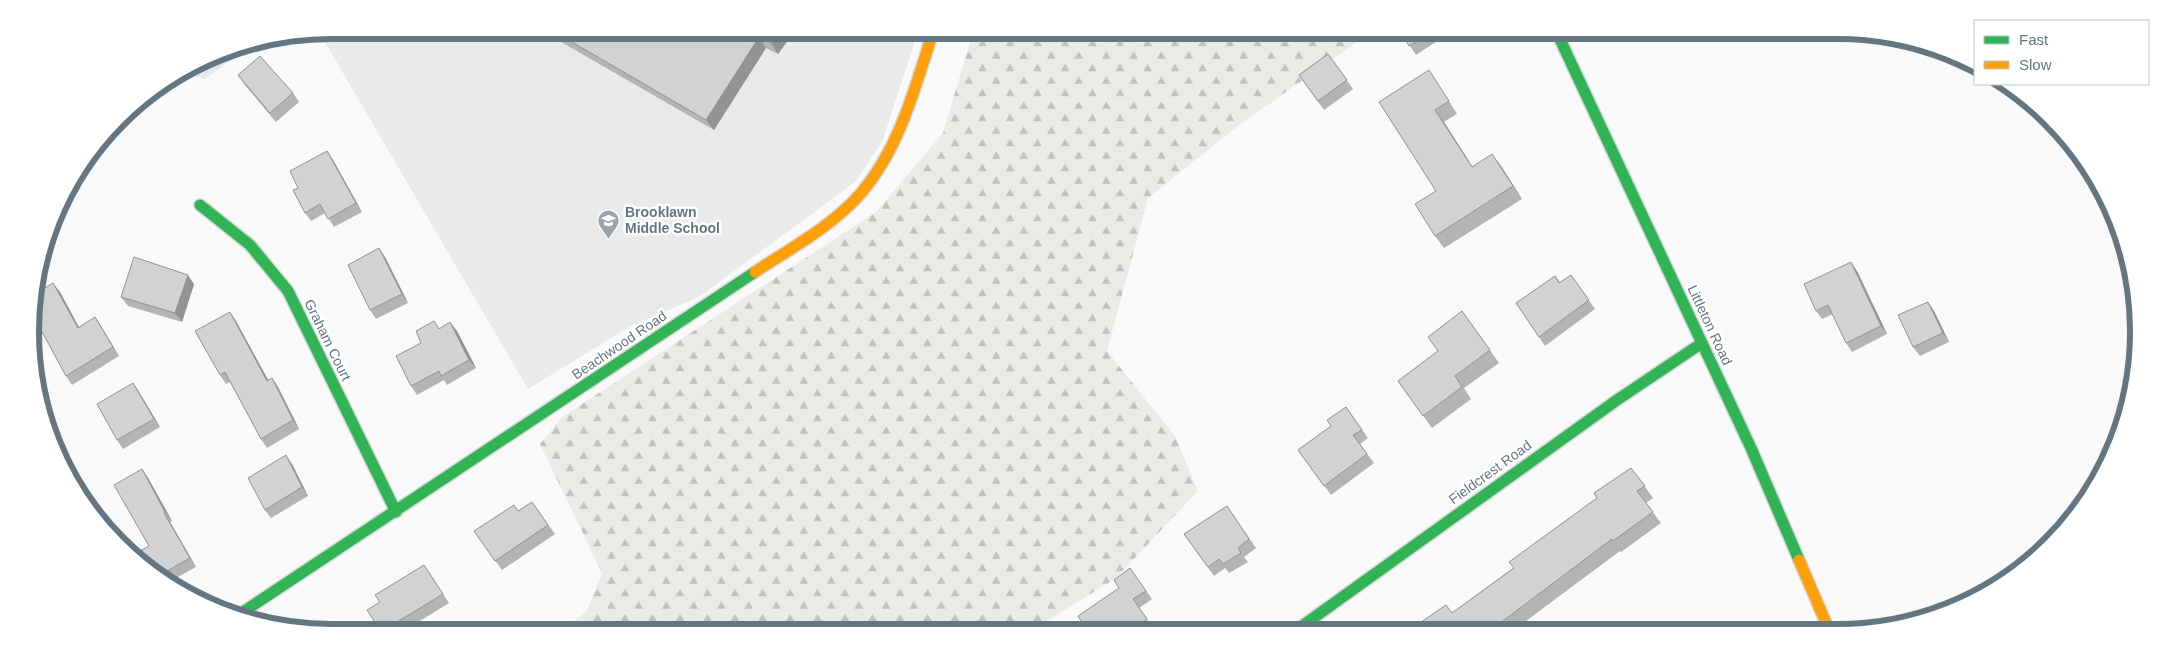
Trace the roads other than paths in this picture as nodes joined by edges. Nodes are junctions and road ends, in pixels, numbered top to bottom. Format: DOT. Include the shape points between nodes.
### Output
graph roads {
  1 [pos="931,39"];
  2 [pos="1560,39"];
  3 [pos="200,205"];
  4 [pos="1702,343"];
  5 [pos="396,512"];
  6 [pos="245,611"];
  7 [pos="1305,624"];
  8 [pos="1826,624"];
  1 -- 5 [label="street, Beachwood Road" via="908,110 883,161 862,192 835,218"];
  2 -- 4 [label="street, Littleton Road"];
  3 -- 5 [label="street, Graham Court" via="250,245 288,291"];
  4 -- 7 [label="street, Fieldcrest Road" via="1616,400"];
  4 -- 8 [label="street, Littleton Road"];
  5 -- 6 [label="street, Beachwood Road"];
}
